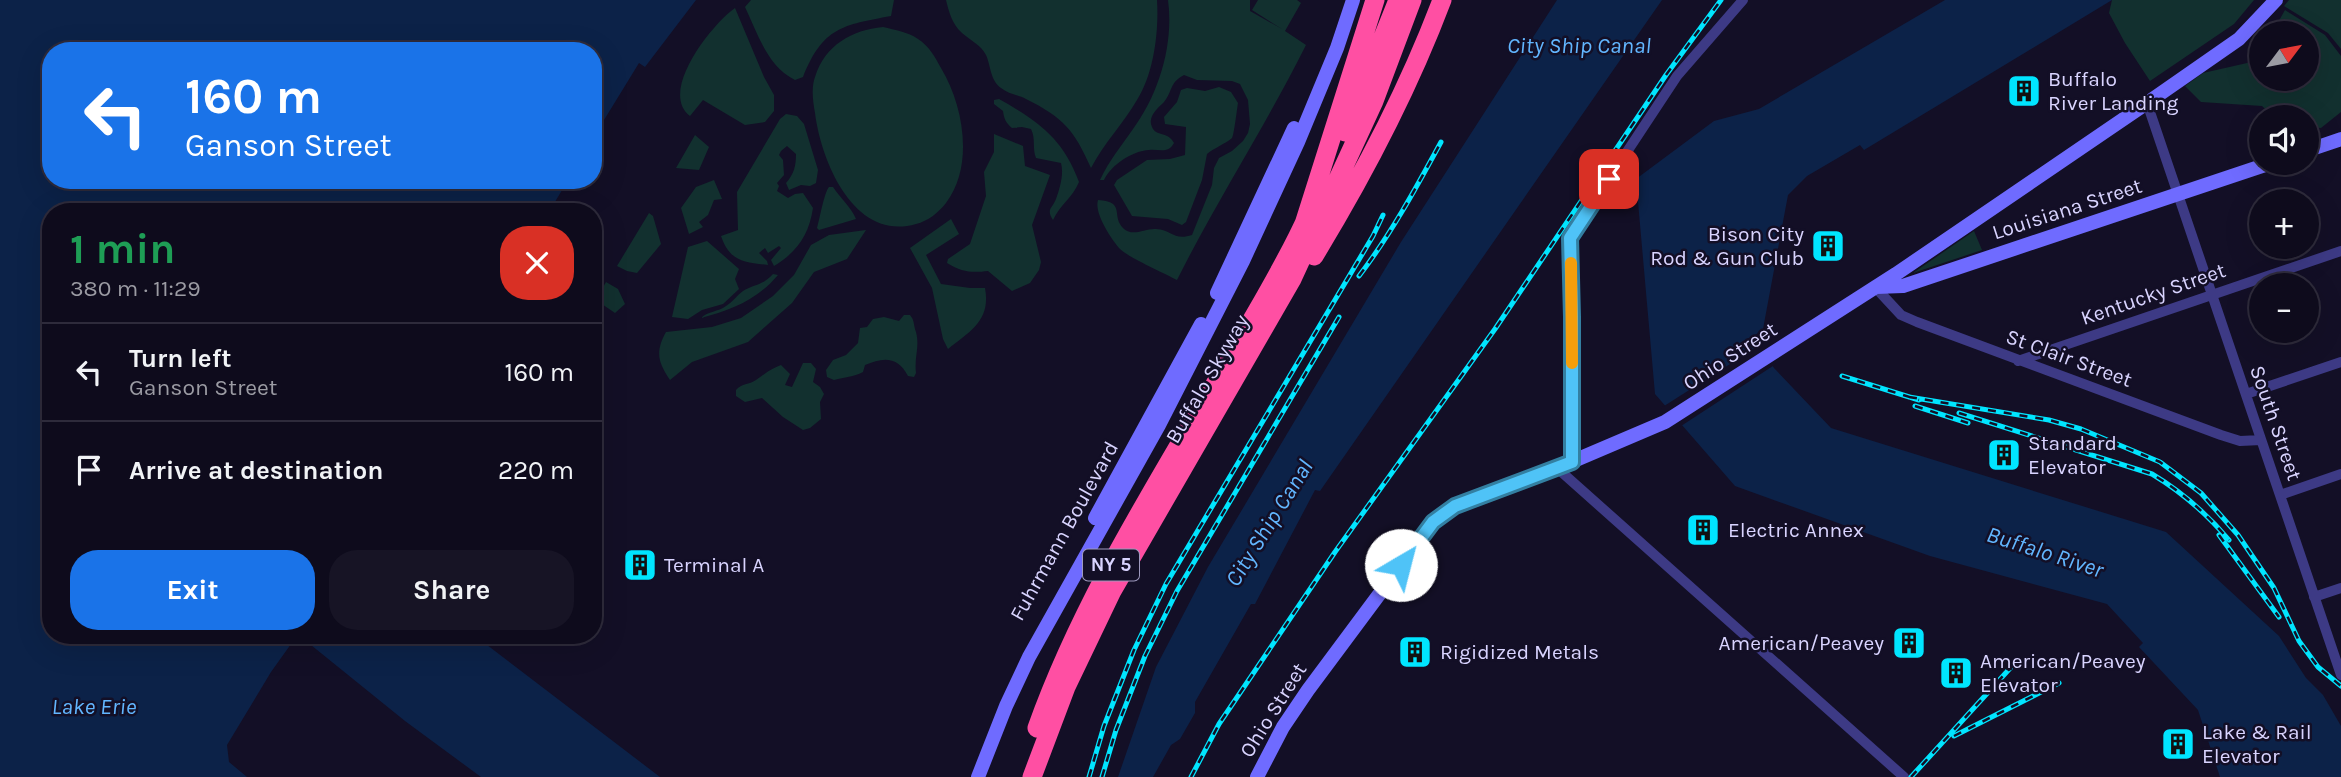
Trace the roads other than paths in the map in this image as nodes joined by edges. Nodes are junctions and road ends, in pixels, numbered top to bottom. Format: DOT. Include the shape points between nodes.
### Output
graph roads {
  1 [pos="1375,0"];
  2 [pos="1398,0"];
  3 [pos="1412,0"];
  4 [pos="1442,0"];
  5 [pos="1743,0"];
  6 [pos="2276,0"];
  7 [pos="1348,4"];
  8 [pos="2147,103"];
  9 [pos="2341,139"];
  10 [pos="2319,147"];
  11 [pos="2249,170"];
  12 [pos="2179,193"];
  13 [pos="1304,224"];
  14 [pos="2341,251"];
  15 [pos="1292,279"];
  16 [pos="1875,288"];
  17 [pos="2212,294"];
  18 [pos="1212,313"];
  19 [pos="1236,361"];
  20 [pos="2018,361"];
  21 [pos="2341,362"];
  22 [pos="2246,394"];
  23 [pos="2261,440"];
  24 [pos="1572,462"];
  25 [pos="1557,468"];
  26 [pos="2341,474"];
  27 [pos="2280,495"];
  28 [pos="2341,588"];
  29 [pos="2314,597"];
  30 [pos="2341,675"];
  31 [pos="970,777"];
  32 [pos="978,777"];
  33 [pos="1019,777"];
  34 [pos="1032,777"];
  35 [pos="1257,777"];
  36 [pos="1904,777"];
  1 -- 13 [label="highway"];
  2 -- 13 [label="highway, Buffalo Skyway / NY 5"];
  3 -- 15 [label="highway, Buffalo Skyway / NY 5" via="1374,101"];
  4 -- 15 [label="highway" via="1366,167 1307,268"];
  5 -- 24 [label="street" via="1677,76 1570,238"];
  6 -- 8 [label="street, Ohio Street" via="2239,39"];
  7 -- 18 [label="street, Fuhrmann Boulevard"];
  8 -- 12 [label="street, South Street"];
  8 -- 16 [label="street, Ohio Street"];
  9 -- 10 [label="street"];
  11 -- 12 [label="street, Louisiana Street"];
  12 -- 16 [label="street, Louisiana Street" via="1903,286"];
  12 -- 17 [label="street, South Street"];
  13 -- 19 [label="highway, Buffalo Skyway / NY 5"];
  14 -- 17 [label="street, Kentucky Street"];
  15 -- 19 [label="highway, Buffalo Skyway / NY 5"];
  16 -- 20 [label="street, St Clair Street" via="1901,315"];
  16 -- 24 [label="street, Ohio Street" via="1665,422"];
  17 -- 20 [label="street, Kentucky Street"];
  17 -- 22 [label="street, South Street"];
  18 -- 31 [label="street, Fuhrmann Boulevard" via="1031,636 996,706"];
  18 -- 32 [label="street, Fuhrmann Boulevard" via="1159,425 1029,657"];
  19 -- 33 [label="highway, Buffalo Skyway / NY 5" via="1102,579 1054,681"];
  19 -- 34 [label="highway, Buffalo Skyway / NY 5" via="1112,591 1066,687"];
  20 -- 23 [label="street, St Clair Street" via="2221,435 2240,441"];
  21 -- 22 [label="street"];
  22 -- 23 [label="street, South Street"];
  23 -- 27 [label="street, South Street"];
  24 -- 25 [label="street, Ohio Street"];
  25 -- 35 [label="street, Ohio Street" via="1455,506 1433,522 1308,690"];
  25 -- 36 [label="street"];
  26 -- 27 [label="street"];
  27 -- 29 [label="street, South Street"];
  28 -- 29 [label="street"];
  29 -- 30 [label="street, South Street"];
}
